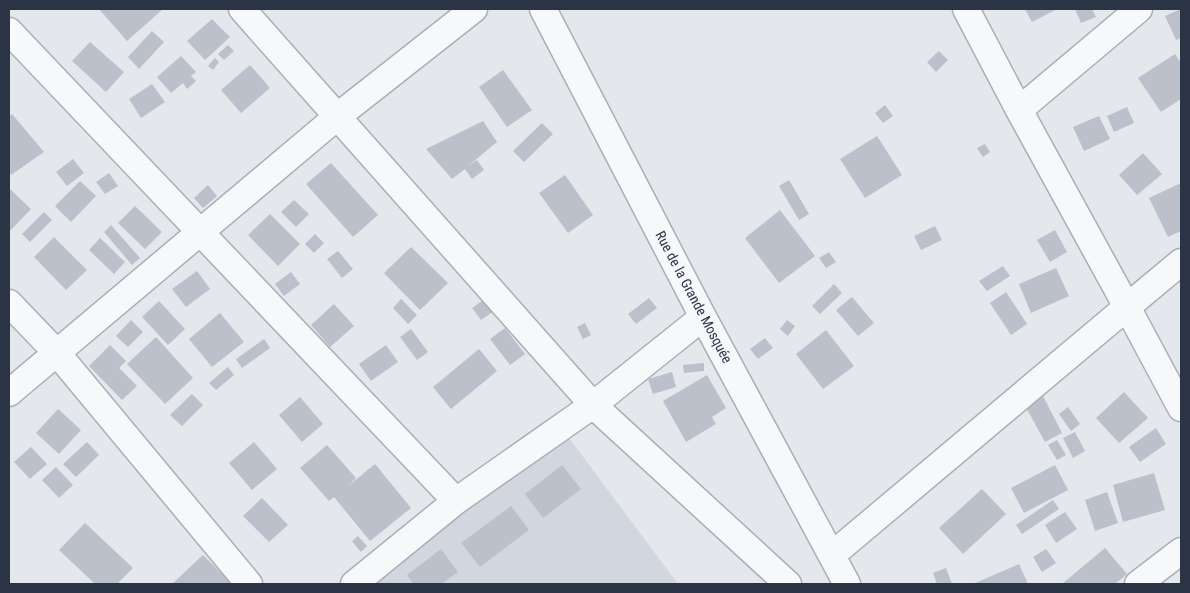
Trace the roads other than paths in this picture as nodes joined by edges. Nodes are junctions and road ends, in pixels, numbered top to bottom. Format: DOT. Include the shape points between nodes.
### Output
graph roads {
  1 [pos="242,9"];
  2 [pos="474,9"];
  3 [pos="543,9"];
  4 [pos="966,9"];
  5 [pos="1139,9"];
  6 [pos="9,31"];
  7 [pos="1019,110"];
  8 [pos="338,116"];
  9 [pos="201,231"];
  10 [pos="1181,262"];
  11 [pos="9,303"];
  12 [pos="1128,307"];
  13 [pos="704,317"];
  14 [pos="56,353"];
  15 [pos="9,393"];
  16 [pos="593,405"];
  17 [pos="1181,408"];
  18 [pos="456,501"];
  19 [pos="1181,550"];
  20 [pos="832,555"];
  21 [pos="249,584"];
  22 [pos="354,584"];
  23 [pos="788,584"];
  24 [pos="847,584"];
  25 [pos="1138,584"];
  1 -- 8 [label="street"];
  2 -- 8 [label="street"];
  3 -- 13 [label="street, Rue de la Grande Mosquée"];
  4 -- 7 [label="street"];
  5 -- 7 [label="street"];
  6 -- 9 [label="street"];
  7 -- 12 [label="street"];
  8 -- 9 [label="street"];
  8 -- 16 [label="street"];
  9 -- 14 [label="street"];
  9 -- 18 [label="street"];
  10 -- 12 [label="street"];
  11 -- 14 [label="street"];
  12 -- 17 [label="street"];
  12 -- 20 [label="street"];
  13 -- 16 [label="street"];
  13 -- 20 [label="street, Rue de la Grande Mosquée"];
  14 -- 15 [label="street"];
  14 -- 21 [label="street"];
  16 -- 18 [label="street"];
  16 -- 23 [label="street"];
  18 -- 22 [label="street"];
  19 -- 25 [label="street"];
  20 -- 24 [label="street, Rue de la Grande Mosquée"];
}
